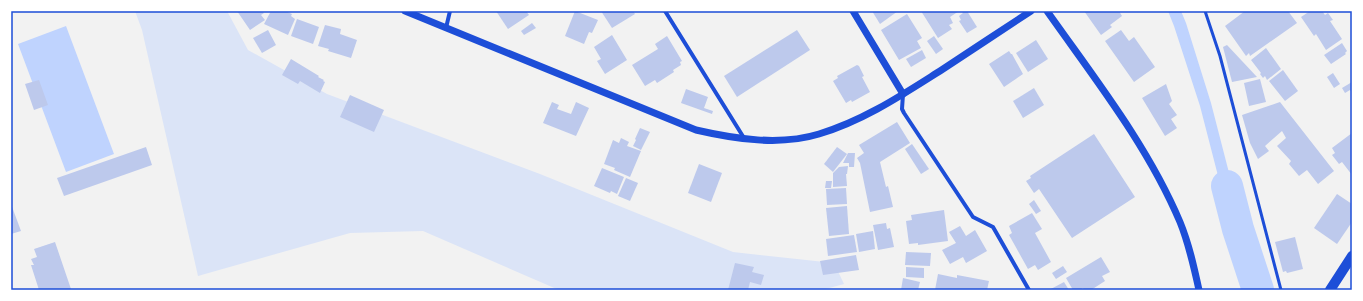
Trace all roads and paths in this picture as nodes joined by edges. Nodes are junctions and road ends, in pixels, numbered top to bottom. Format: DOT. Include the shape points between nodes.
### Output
graph roads {
  1 [pos="405,11"];
  2 [pos="450,11"];
  3 [pos="665,11"];
  4 [pos="853,11"];
  5 [pos="1031,11"];
  6 [pos="1048,11"];
  7 [pos="1205,11"];
  8 [pos="446,28"];
  9 [pos="903,94"];
  10 [pos="744,139"];
  11 [pos="1352,256"];
  12 [pos="1029,290"];
  13 [pos="1199,290"];
  14 [pos="1281,290"];
  15 [pos="1330,290"];
  1 -- 8 [label="street"];
  2 -- 8 [label="street"];
  3 -- 10 [label="street"];
  4 -- 9 [label="street"];
  5 -- 9 [label="street"];
  6 -- 13 [label="street" via="1141,146 1162,183 1181,224"];
  7 -- 14 [label="lane" via="1220,56"];
  8 -- 10 [label="street" via="696,130"];
  9 -- 10 [label="street" via="864,116 818,134 792,139"];
  9 -- 12 [label="street" via="904,113 973,218 993,226"];
  11 -- 15 [label="main road"];
}
